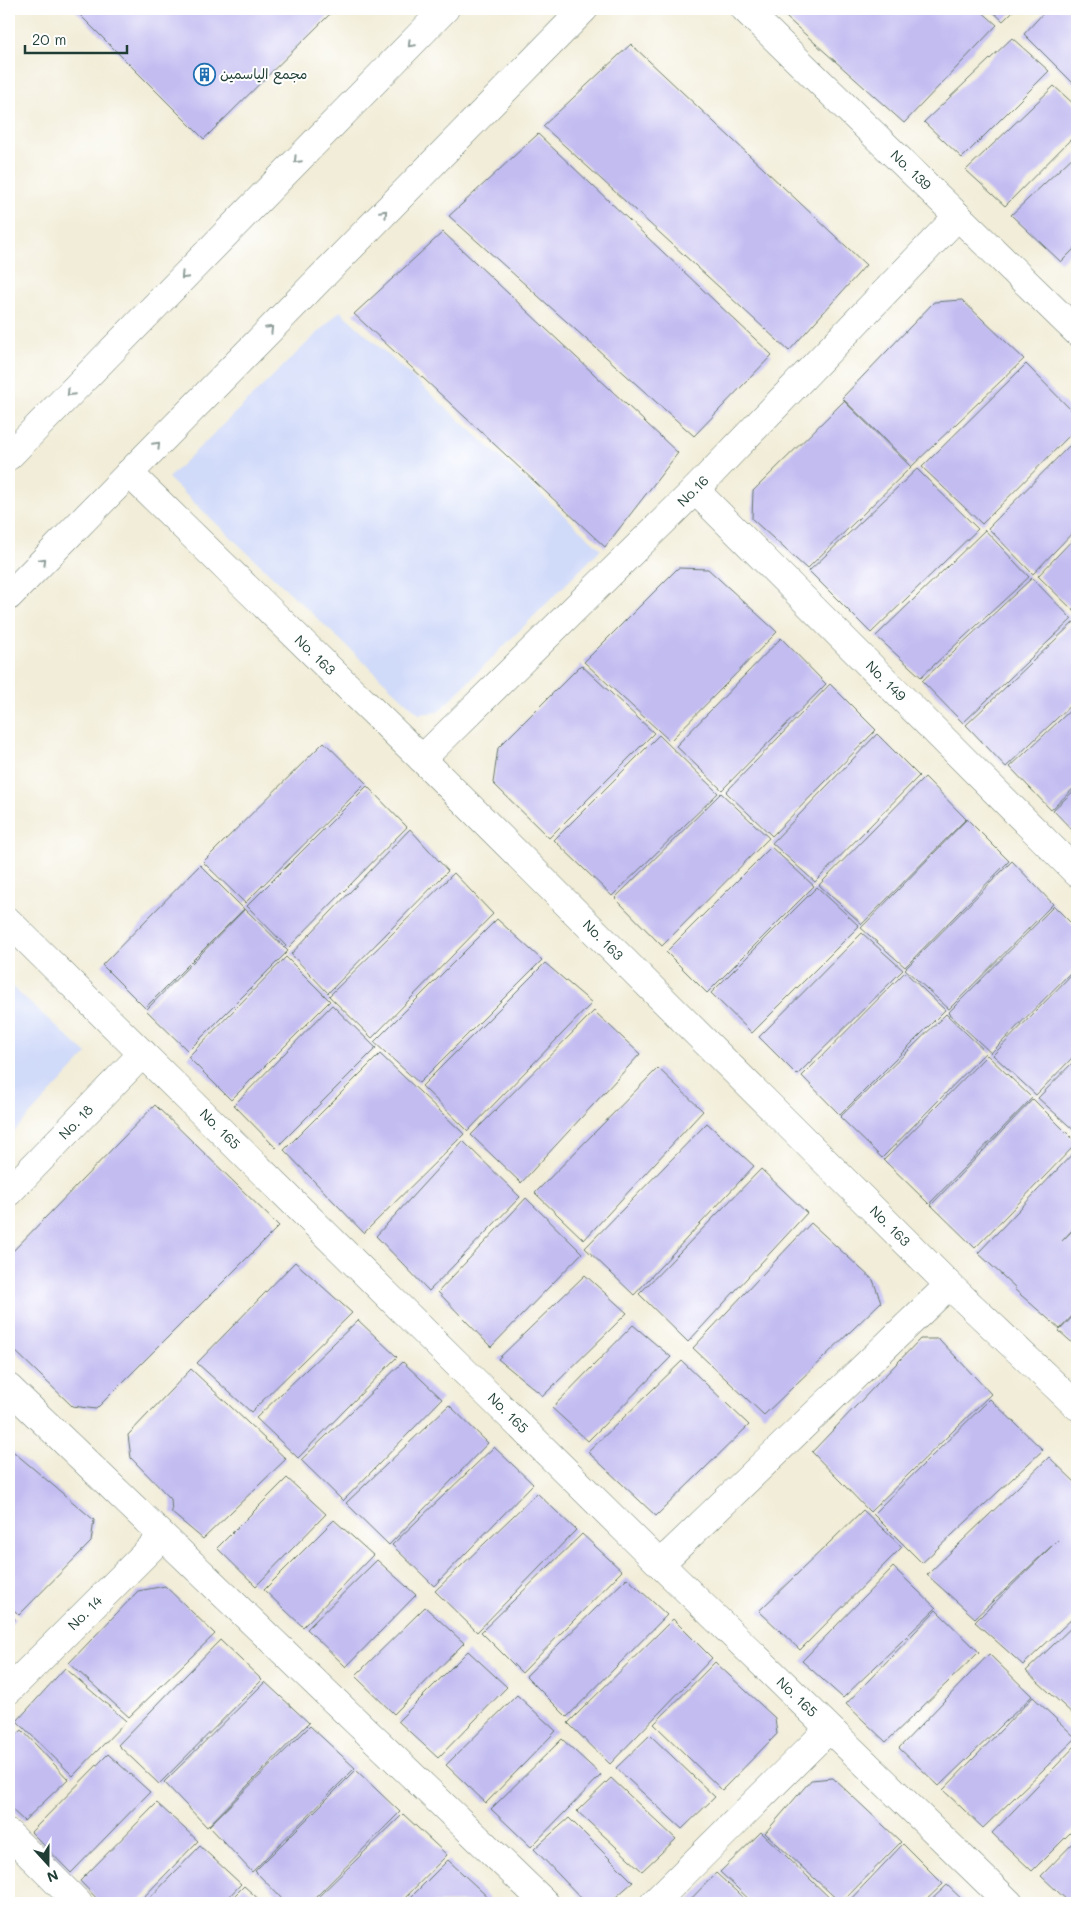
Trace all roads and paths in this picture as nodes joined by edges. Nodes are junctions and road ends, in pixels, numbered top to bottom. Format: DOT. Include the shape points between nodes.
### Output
graph roads {
  1 [pos="445,9"];
  2 [pos="584,9"];
  3 [pos="746,9"];
  4 [pos="958,216"];
  5 [pos="1077,332"];
  6 [pos="9,456"];
  7 [pos="129,473"];
  8 [pos="695,490"];
  9 [pos="9,596"];
  10 [pos="422,759"];
  11 [pos="1077,873"];
  12 [pos="9,922"];
  13 [pos="143,1053"];
  14 [pos="9,1192"];
  15 [pos="949,1285"];
  16 [pos="9,1388"];
  17 [pos="1077,1406"];
  18 [pos="162,1536"];
  19 [pos="660,1564"];
  20 [pos="9,1690"];
  21 [pos="829,1729"];
  22 [pos="9,1834"];
  23 [pos="78,1903"];
  24 [pos="546,1903"];
  25 [pos="654,1903"];
  26 [pos="1008,1903"];
  1 -- 6 [label="street, one-way"];
  7 -- 2 [label="street, one-way"];
  3 -- 4 [label="street, No. 139"];
  4 -- 5 [label="street, No. 139"];
  4 -- 8 [label="street, No.16"];
  9 -- 7 [label="street, one-way"];
  7 -- 10 [label="street, No. 163"];
  8 -- 10 [label="street, No.16"];
  8 -- 11 [label="street, No. 149"];
  10 -- 15 [label="street, No. 163"];
  12 -- 13 [label="street, No. 165"];
  13 -- 14 [label="street, No. 18"];
  13 -- 19 [label="street, No. 165"];
  15 -- 17 [label="street, No. 163"];
  15 -- 19 [label="street"];
  16 -- 18 [label="street"];
  18 -- 20 [label="street, No. 14"];
  18 -- 24 [label="street"];
  19 -- 21 [label="street, No. 165"];
  21 -- 25 [label="street"];
  21 -- 26 [label="street, No. 165"];
  22 -- 23 [label="street"];
}
